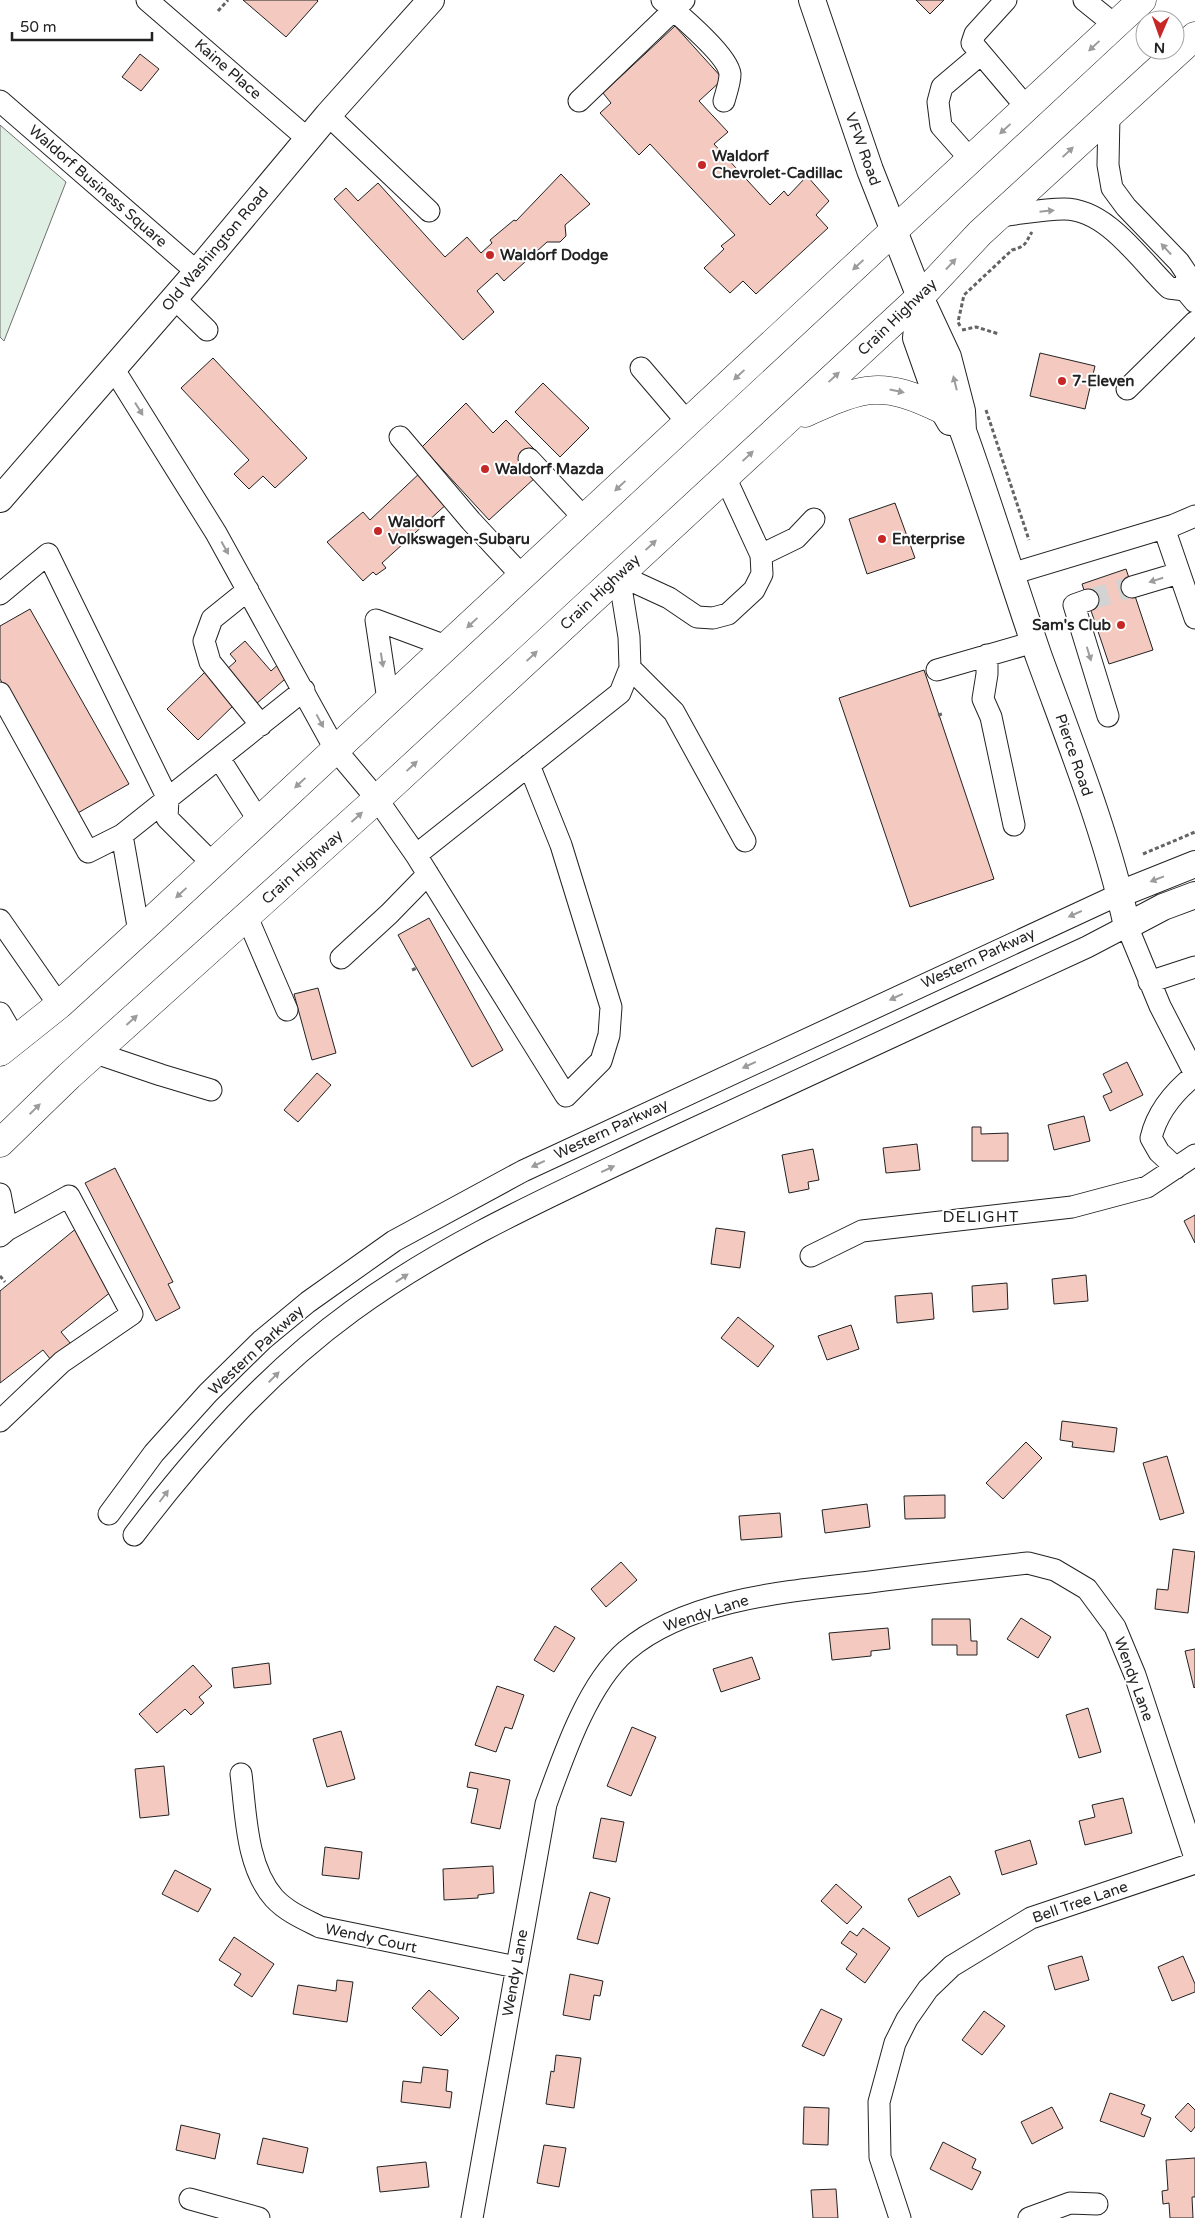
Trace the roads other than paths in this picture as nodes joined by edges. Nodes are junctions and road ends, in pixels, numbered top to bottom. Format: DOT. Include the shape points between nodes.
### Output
graph roads {
  1 [pos="147,0"];
  2 [pos="430,0"];
  3 [pos="812,0"];
  4 [pos="1006,0"];
  5 [pos="1084,0"];
  6 [pos="1142,0"];
  7 [pos="673,3"];
  8 [pos="1115,25"];
  9 [pos="1195,36"];
  10 [pos="981,54"];
  11 [pos="579,100"];
  12 [pos="0,101"];
  13 [pos="724,101"];
  14 [pos="1027,108"];
  15 [pos="328,115"];
  16 [pos="1108,115"];
  17 [pos="308,139"];
  18 [pos="971,160"];
  19 [pos="429,211"];
  20 [pos="998,216"];
  21 [pos="894,232"];
  22 [pos="197,272"];
  23 [pos="1192,291"];
  24 [pos="920,297"];
  25 [pos="174,298"];
  26 [pos="1195,322"];
  27 [pos="207,330"];
  28 [pos="113,368"];
  29 [pos="641,368"];
  30 [pos="1127,389"];
  31 [pos="943,410"];
  32 [pos="785,422"];
  33 [pos="688,423"];
  34 [pos="963,431"];
  35 [pos="400,437"];
  36 [pos="529,459"];
  37 [pos="725,477"];
  38 [pos="0,499"];
  39 [pos="1195,516"];
  40 [pos="584,518"];
  41 [pos="814,518"];
  42 [pos="1164,528"];
  43 [pos="761,555"];
  44 [pos="1179,573"];
  45 [pos="1011,574"];
  46 [pos="619,575"];
  47 [pos="522,576"];
  48 [pos="1132,587"];
  49 [pos="2,588"];
  50 [pos="248,590"];
  51 [pos="1088,600"];
  52 [pos="1195,618"];
  53 [pos="1034,642"];
  54 [pos="446,646"];
  55 [pos="994,653"];
  56 [pos="630,668"];
  57 [pos="937,670"];
  58 [pos="304,690"];
  59 [pos="0,693"];
  60 [pos="388,700"];
  61 [pos="1108,716"];
  62 [pos="261,725"];
  63 [pos="336,749"];
  64 [pos="219,758"];
  65 [pos="529,765"];
  66 [pos="168,799"];
  67 [pos="377,799"];
  68 [pos="259,821"];
  69 [pos="1014,825"];
  70 [pos="122,835"];
  71 [pos="745,841"];
  72 [pos="416,855"];
  73 [pos="213,864"];
  74 [pos="1195,864"];
  75 [pos="428,874"];
  76 [pos="1120,894"];
  77 [pos="1195,895"];
  78 [pos="247,917"];
  79 [pos="0,920"];
  80 [pos="1127,926"];
  81 [pos="139,932"];
  82 [pos="341,958"];
  83 [pos="1195,968"];
  84 [pos="1150,982"];
  85 [pos="59,1005"];
  86 [pos="287,1010"];
  87 [pos="0,1013"];
  88 [pos="8,1045"];
  89 [pos="96,1052"];
  90 [pos="1195,1075"];
  91 [pos="211,1090"];
  92 [pos="0,1143"];
  93 [pos="1195,1155"];
  94 [pos="1176,1168"];
  95 [pos="0,1194"];
  96 [pos="4,1233"];
  97 [pos="811,1256"];
  98 [pos="0,1421"];
  99 [pos="109,1514"];
  100 [pos="134,1535"];
  101 [pos="241,1774"];
  102 [pos="1195,1858"];
  103 [pos="1195,1863"];
  104 [pos="516,1967"];
  105 [pos="190,2199"];
  106 [pos="1097,2204"];
  107 [pos="259,2218"];
  108 [pos="472,2218"];
  109 [pos="900,2218"];
  110 [pos="1029,2218"];
  1 -- 17 [label="street, Kaine Place"];
  2 -- 15 [label="main road, Old Washington Road"];
  3 -- 21 [label="main road, VFW Road"];
  4 -- 10 [label="street" via="975,34 972,43"];
  5 -- 8 [label="street"];
  6 -- 8 [label="highway"];
  7 -- 11 [label="street"];
  7 -- 13 [label="street" via="728,65 730,75"];
  8 -- 14 [label="highway, one-way"];
  9 -- 16 [label="highway, Crain Highway"];
  10 -- 14 [label="street"];
  10 -- 18 [label="street" via="942,87 938,102 941,126"];
  12 -- 22 [label="street, Waldorf Business Square"];
  14 -- 18 [label="highway, one-way"];
  15 -- 17 [label="main road, Old Washington Road"];
  15 -- 19 [label="street"];
  20 -- 16 [label="highway, Crain Highway, one-way"];
  23 -- 16 [label="street, one-way" via="1183,268 1112,188 1108,165"];
  17 -- 22 [label="main road, Old Washington Road"];
  18 -- 21 [label="highway"];
  20 -- 23 [label="street, one-way" via="1065,209 1084,213 1110,225 1169,288"];
  24 -- 20 [label="highway, Crain Highway, one-way"];
  21 -- 24 [label="main road, VFW Road"];
  21 -- 33 [label="highway, one-way"];
  22 -- 25 [label="main road, Old Washington Road"];
  24 -- 31 [label="main road, Pierce Road" via="916,338"];
  32 -- 24 [label="highway, Crain Highway, one-way"];
  34 -- 24 [label="main road, Pierce Road, one-way" via="962,410 948,357"];
  25 -- 27 [label="street"];
  25 -- 28 [label="main road, Old Washington Road"];
  26 -- 30 [label="street"];
  28 -- 38 [label="main road, Old Washington Road"];
  28 -- 50 [label="street, one-way" via="216,532"];
  29 -- 33 [label="street"];
  32 -- 31 [label="highway, one-way" via="841,397 884,388 906,393"];
  31 -- 34 [label="main road, Pierce Road" via="950,423"];
  37 -- 32 [label="highway, Crain Highway, one-way"];
  33 -- 40 [label="highway, one-way"];
  34 -- 45 [label="main road, Pierce Road"];
  35 -- 47 [label="street"];
  36 -- 40 [label="street"];
  37 -- 43 [label="street"];
  46 -- 37 [label="highway, Crain Highway, one-way"];
  39 -- 42 [label="street"];
  40 -- 47 [label="highway"];
  41 -- 43 [label="street" via="796,538"];
  42 -- 44 [label="street"];
  42 -- 45 [label="street"];
  43 -- 46 [label="street" via="762,574 754,590 728,614 713,618 697,617 669,598"];
  44 -- 48 [label="street, one-way"];
  44 -- 52 [label="street"];
  45 -- 53 [label="main road, Pierce Road"];
  46 -- 56 [label="street"];
  67 -- 46 [label="highway, Crain Highway, one-way"];
  47 -- 54 [label="highway, one-way"];
  49 -- 66 [label="street" via="48,554"];
  50 -- 58 [label="street"];
  50 -- 62 [label="street" via="212,619 204,641 210,662"];
  51 -- 61 [label="street, one-way" via="1074,605"];
  53 -- 55 [label="street"];
  53 -- 76 [label="main road, Pierce Road"];
  54 -- 60 [label="highway"];
  54 -- 60 [label="street, one-way" via="376,620"];
  55 -- 57 [label="street"];
  55 -- 69 [label="street" via="983,698 991,717"];
  56 -- 65 [label="street" via="620,693"];
  56 -- 71 [label="street" via="674,712"];
  58 -- 62 [label="street"];
  58 -- 63 [label="street, one-way"];
  59 -- 70 [label="street" via="88,852"];
  60 -- 63 [label="highway"];
  62 -- 64 [label="street"];
  63 -- 67 [label="street"];
  63 -- 68 [label="highway, one-way"];
  64 -- 66 [label="street"];
  64 -- 68 [label="street"];
  65 -- 72 [label="street"];
  65 -- 75 [label="street" via="561,845 611,1007 609,1035 601,1061 566,1096"];
  66 -- 70 [label="street"];
  66 -- 73 [label="street" via="167,818"];
  67 -- 72 [label="street"];
  78 -- 67 [label="highway, Crain Highway, one-way"];
  68 -- 73 [label="highway"];
  70 -- 81 [label="street"];
  72 -- 75 [label="street"];
  73 -- 81 [label="highway, one-way"];
  74 -- 76 [label="main road, Western Parkway, one-way"];
  75 -- 82 [label="street"];
  76 -- 80 [label="main road, Pierce Road"];
  76 -- 99 [label="street, Western Parkway, one-way" via="523,1171 394,1241 308,1302 262,1340 154,1453"];
  77 -- 80 [label="main road, Western Parkway"];
  78 -- 86 [label="street"];
  89 -- 78 [label="highway, Crain Highway, one-way"];
  79 -- 85 [label="street"];
  80 -- 84 [label="street, Pierce Road"];
  100 -- 80 [label="street, Western Parkway, one-way" via="175,1481 292,1358 352,1310 454,1244"];
  81 -- 85 [label="highway"];
  83 -- 84 [label="street"];
  84 -- 90 [label="street, Pierce Road"];
  85 -- 88 [label="highway"];
  87 -- 88 [label="street"];
  89 -- 91 [label="street"];
  92 -- 89 [label="highway, Crain Highway, one-way"];
  90 -- 94 [label="street" via="1176,1091 1154,1123 1151,1138 1159,1152"];
  93 -- 94 [label="street"];
  94 -- 97 [label="street" via="1147,1187 1072,1207 862,1231"];
  95 -- 96 [label="street"];
  96 -- 98 [label="street" via="69,1196 132,1314 62,1362"];
  101 -- 104 [label="street, Wendy Court" via="252,1853 274,1898 291,1913 320,1927"];
  102 -- 104 [label="street, Wendy Lane" via="1135,1675 1114,1627 1087,1589 1069,1577 1028,1563 764,1594 698,1613 655,1630 625,1652 601,1682 569,1739 546,1804"];
  103 -- 109 [label="street, Bell Tree Lane" via="1032,1918 952,1966 928,1990 895,2043 879,2102 880,2157"];
  104 -- 108 [label="street, Wendy Lane"];
  105 -- 107 [label="street"];
  106 -- 110 [label="street" via="1070,2203"];
}
